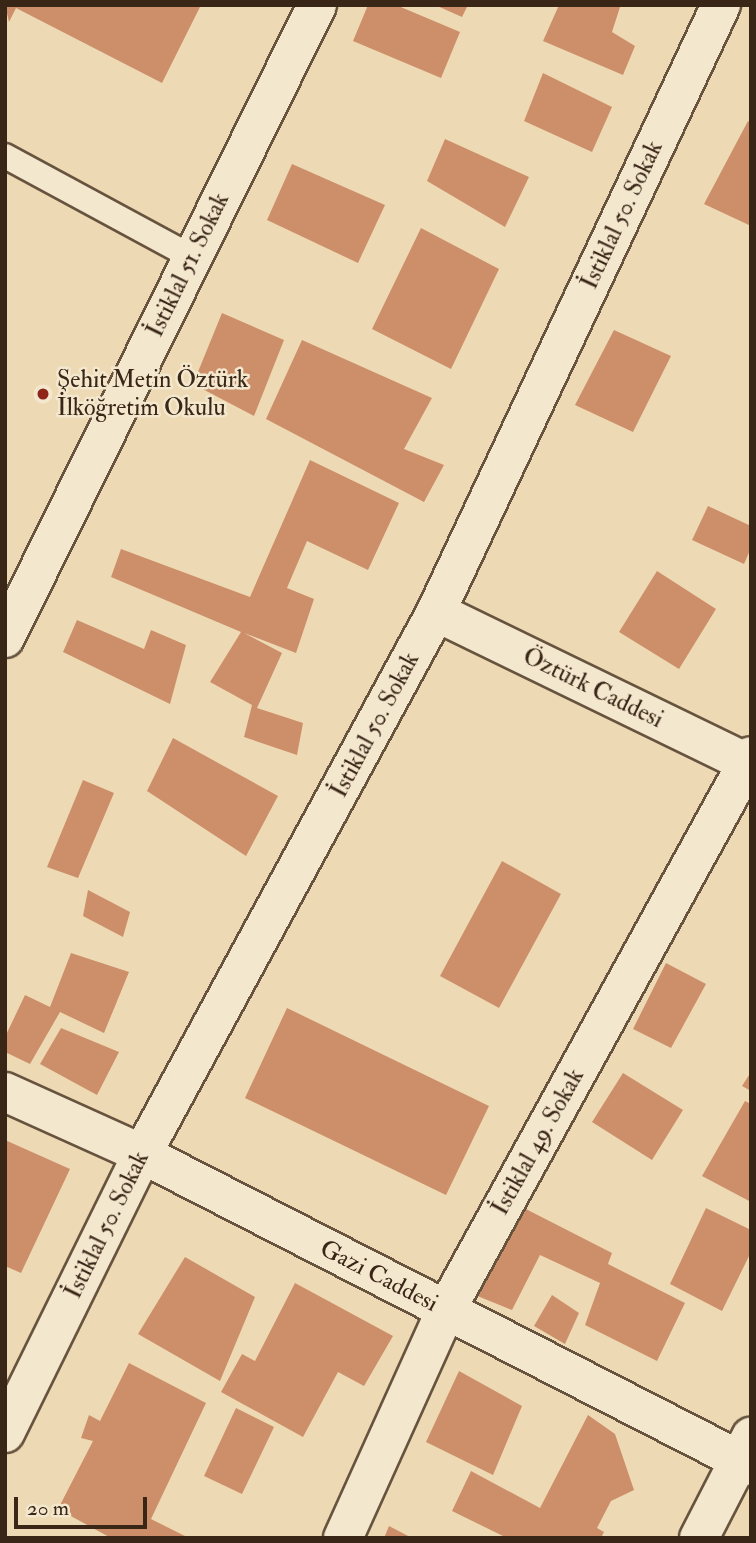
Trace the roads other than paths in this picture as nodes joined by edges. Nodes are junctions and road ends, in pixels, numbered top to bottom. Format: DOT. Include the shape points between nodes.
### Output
graph roads {
  1 [pos="317,5"];
  2 [pos="720,5"];
  3 [pos="5,156"];
  4 [pos="192,257"];
  5 [pos="436,612"];
  6 [pos="9,624"];
  7 [pos="750,761"];
  8 [pos="5,1092"];
  9 [pos="142,1154"];
  10 [pos="446,1310"];
  11 [pos="5,1433"];
  12 [pos="747,1455"];
  13 [pos="343,1538"];
  14 [pos="699,1538"];
  1 -- 4 [label="street, İstiklal 51. Sokak"];
  2 -- 5 [label="street, İstiklal 50. Sokak"];
  3 -- 4 [label="lane"];
  4 -- 6 [label="street, İstiklal 51. Sokak"];
  5 -- 7 [label="street, Öztürk Caddesi"];
  5 -- 9 [label="street, İstiklal 50. Sokak"];
  7 -- 10 [label="street, İstiklal 49. Sokak"];
  8 -- 9 [label="street, Gazi Caddesi"];
  9 -- 10 [label="street, Gazi Caddesi"];
  9 -- 11 [label="street, İstiklal 50. Sokak"];
  10 -- 12 [label="street, Gazi Caddesi"];
  10 -- 13 [label="street, İstiklal 49. Sokak"];
  12 -- 14 [label="street"];
}
